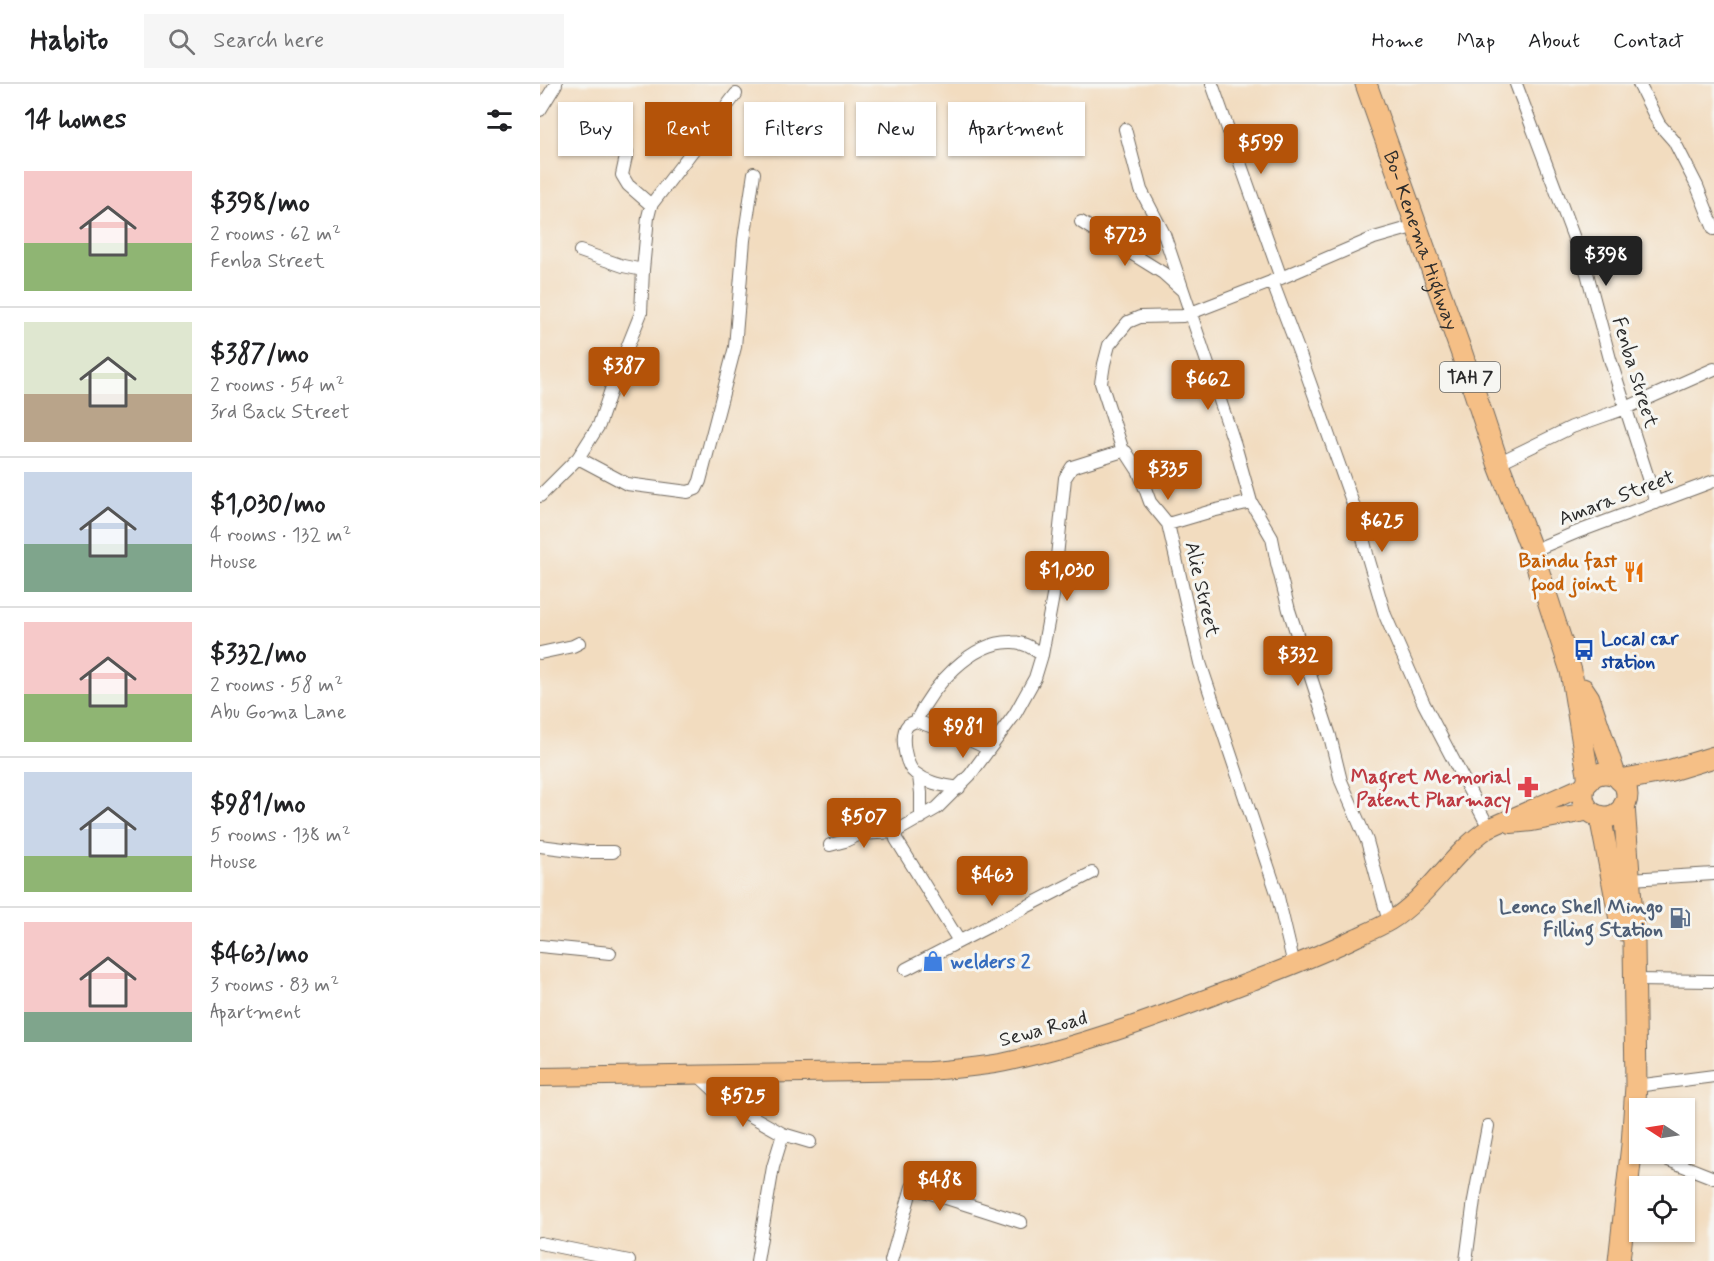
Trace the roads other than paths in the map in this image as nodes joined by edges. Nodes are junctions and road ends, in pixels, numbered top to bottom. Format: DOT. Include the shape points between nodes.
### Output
graph roads {
  1 [pos="556,84"];
  2 [pos="1212,84"];
  3 [pos="1366,84"];
  4 [pos="1516,84"];
  5 [pos="1639,84"];
  6 [pos="736,94"];
  7 [pos="540,110"];
  8 [pos="1125,129"];
  9 [pos="626,156"];
  10 [pos="754,173"];
  11 [pos="651,205"];
  12 [pos="1082,222"];
  13 [pos="1416,226"];
  14 [pos="1714,228"];
  15 [pos="580,251"];
  16 [pos="643,270"];
  17 [pos="1276,280"];
  18 [pos="1184,293"];
  19 [pos="1191,313"];
  20 [pos="1714,369"];
  21 [pos="1626,408"];
  22 [pos="1123,451"];
  23 [pos="578,458"];
  24 [pos="1498,463"];
  25 [pos="1714,480"];
  26 [pos="540,496"];
  27 [pos="1251,502"];
  28 [pos="1656,503"];
  29 [pos="1168,524"];
  30 [pos="1532,551"];
  31 [pos="579,643"];
  32 [pos="540,652"];
  33 [pos="1042,655"];
  34 [pos="1571,671"];
  35 [pos="916,721"];
  36 [pos="989,749"];
  37 [pos="1714,757"];
  38 [pos="919,776"];
  39 [pos="1588,783"];
  40 [pos="959,788"];
  41 [pos="1622,789"];
  42 [pos="1595,814"];
  43 [pos="921,818"];
  44 [pos="1493,826"];
  45 [pos="895,832"];
  46 [pos="830,845"];
  47 [pos="540,846"];
  48 [pos="613,852"];
  49 [pos="1092,873"];
  50 [pos="1714,874"];
  51 [pos="1630,879"];
  52 [pos="1389,922"];
  53 [pos="959,941"];
  54 [pos="540,946"];
  55 [pos="610,953"];
  56 [pos="1294,965"];
  57 [pos="906,969"];
  58 [pos="1633,974"];
  59 [pos="1714,981"];
  60 [pos="698,1075"];
  61 [pos="1714,1076"];
  62 [pos="540,1077"];
  63 [pos="1635,1086"];
  64 [pos="1635,1098"];
  65 [pos="1488,1126"];
  66 [pos="783,1134"];
  67 [pos="810,1142"];
  68 [pos="1633,1164"];
  69 [pos="1678,1164"];
  70 [pos="1714,1178"];
  71 [pos="1021,1222"];
  72 [pos="540,1243"];
  73 [pos="629,1261"];
  74 [pos="757,1261"];
  75 [pos="891,1261"];
  76 [pos="1466,1261"];
  77 [pos="1619,1261"];
  1 -- 7 [label="street"];
  2 -- 17 [label="street"];
  3 -- 13 [label="highway, Bo- Kenema Highway / TAH 7"];
  4 -- 21 [label="street, Fenba Street" via="1587,273"];
  5 -- 14 [label="street" via="1659,124 1674,141"];
  6 -- 11 [label="street"];
  8 -- 18 [label="street" via="1140,190 1164,234"];
  9 -- 11 [label="street" via="622,175"];
  10 -- 23 [label="street" via="735,347 696,489 688,492 627,484"];
  11 -- 16 [label="street"];
  12 -- 18 [label="street" via="1163,273"];
  13 -- 17 [label="street, Alie Street" via="1374,238"];
  13 -- 24 [label="highway, Bo- Kenema Highway / TAH 7"];
  15 -- 16 [label="street"];
  16 -- 23 [label="street" via="641,313 599,425"];
  17 -- 19 [label="street, Alie Street"];
  17 -- 44 [label="street" via="1358,518 1385,615 1424,704"];
  18 -- 19 [label="street"];
  19 -- 22 [label="street, Alie Street" via="1140,317 1128,322 1109,345 1101,383"];
  19 -- 27 [label="street"];
  20 -- 21 [label="street"];
  21 -- 24 [label="street"];
  21 -- 28 [label="street, Fenba Street"];
  22 -- 29 [label="street, Alie Street" via="1139,472 1150,502"];
  22 -- 33 [label="street" via="1072,466 1065,478 1053,596"];
  23 -- 26 [label="street"];
  24 -- 30 [label="highway, Bo- Kenema Highway / TAH 7"];
  25 -- 28 [label="street, Amara Street"];
  27 -- 29 [label="street"];
  27 -- 52 [label="street" via="1272,538 1289,610 1341,781 1367,841"];
  28 -- 30 [label="street, Amara Street"];
  29 -- 56 [label="street, Alie Street" via="1200,663 1277,893"];
  30 -- 34 [label="highway, Bo- Kenema Highway / TAH 7"];
  31 -- 32 [label="street"];
  33 -- 35 [label="street" via="1013,642 997,644 968,657 932,693"];
  33 -- 36 [label="street" via="1035,678 1015,714"];
  34 -- 39 [label="highway, TAH 7"];
  34 -- 41 [label="highway, TAH 7" via="1589,698"];
  35 -- 36 [label="street"];
  35 -- 38 [label="street" via="904,732 903,745 912,771"];
  36 -- 40 [label="street"];
  37 -- 41 [label="highway"];
  38 -- 40 [label="street" via="933,784"];
  38 -- 43 [label="street"];
  39 -- 41 [label="highway" via="1607,773"];
  39 -- 42 [label="highway" via="1584,799"];
  39 -- 44 [label="main road, Sewa Road"];
  40 -- 43 [label="street"];
  41 -- 42 [label="highway" via="1619,812 1612,816"];
  41 -- 51 [label="highway, TAH 7"];
  42 -- 44 [label="main road"];
  42 -- 58 [label="highway, TAH 7"];
  43 -- 45 [label="street"];
  44 -- 52 [label="main road, Sewa Road" via="1477,836 1420,897"];
  45 -- 46 [label="street" via="860,834"];
  45 -- 53 [label="street"];
  47 -- 48 [label="street"];
  49 -- 53 [label="street"];
  50 -- 51 [label="street"];
  51 -- 58 [label="highway, TAH 7"];
  52 -- 56 [label="main road, Sewa Road"];
  53 -- 57 [label="street"];
  54 -- 55 [label="street"];
  56 -- 60 [label="main road, Sewa Road" via="1092,1038 1009,1061 929,1071"];
  58 -- 59 [label="street"];
  58 -- 63 [label="highway, TAH 7"];
  60 -- 62 [label="main road, Sewa Road"];
  60 -- 66 [label="street" via="728,1103"];
  61 -- 63 [label="street"];
  63 -- 64 [label="highway, TAH 7"];
  65 -- 76 [label="street"];
  66 -- 67 [label="street"];
  66 -- 74 [label="street" via="773,1167"];
  68 -- 77 [label="highway, TAH 7"];
  69 -- 70 [label="street"];
  71 -- 75 [label="street" via="912,1187"];
  72 -- 73 [label="street"];
}
